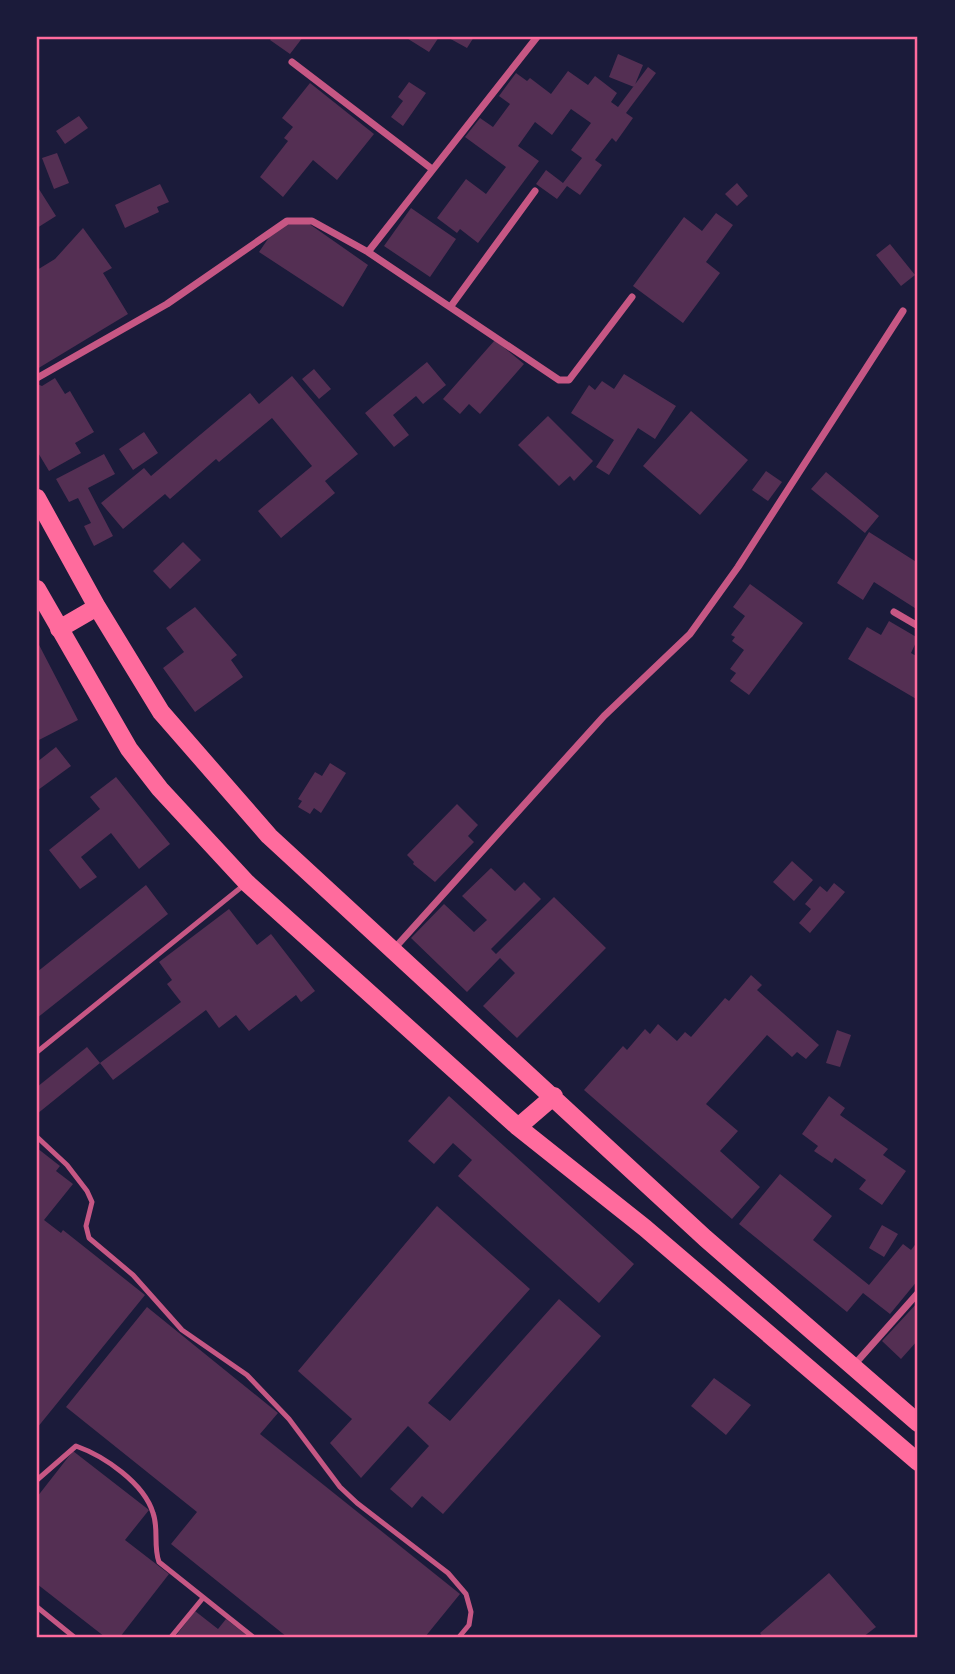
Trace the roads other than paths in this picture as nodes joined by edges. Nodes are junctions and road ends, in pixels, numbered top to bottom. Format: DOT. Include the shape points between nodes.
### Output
graph roads {
  1 [pos="537,37"];
  2 [pos="292,62"];
  3 [pos="432,169"];
  4 [pos="535,191"];
  5 [pos="368,252"];
  6 [pos="632,297"];
  7 [pos="451,306"];
  8 [pos="903,311"];
  9 [pos="37,378"];
  10 [pos="37,498"];
  11 [pos="37,589"];
  12 [pos="97,607"];
  13 [pos="894,612"];
  14 [pos="918,626"];
  15 [pos="60,629"];
  16 [pos="247,883"];
  17 [pos="393,950"];
  18 [pos="37,1052"];
  19 [pos="554,1096"];
  20 [pos="517,1127"];
  21 [pos="37,1137"];
  22 [pos="918,1293"];
  23 [pos="853,1366"];
  24 [pos="918,1423"];
  25 [pos="918,1462"];
  26 [pos="37,1480"];
  27 [pos="203,1598"];
  28 [pos="37,1607"];
  29 [pos="74,1637"];
  30 [pos="171,1637"];
  31 [pos="253,1637"];
  32 [pos="459,1637"];
  1 -- 3 [label="street"];
  2 -- 3 [label="street"];
  3 -- 5 [label="street"];
  4 -- 7 [label="street"];
  5 -- 7 [label="street"];
  5 -- 9 [label="street" via="312,220 287,221 167,304"];
  6 -- 7 [label="street" via="569,380 559,380"];
  8 -- 17 [label="street" via="690,634 604,716"];
  10 -- 12 [label="main road"];
  11 -- 15 [label="main road"];
  12 -- 15 [label="main road"];
  12 -- 17 [label="main road" via="161,712 195,754 269,836"];
  13 -- 14 [label="street"];
  15 -- 16 [label="main road" via="129,749"];
  16 -- 18 [label="lane"];
  16 -- 20 [label="main road"];
  17 -- 19 [label="main road"];
  19 -- 20 [label="main road"];
  19 -- 23 [label="main road" via="705,1238"];
  20 -- 25 [label="main road" via="645,1228"];
  21 -- 32 [label="lane" via="87,1191 92,1202 86,1226 89,1238 133,1275 182,1331 247,1375 289,1419 340,1487 447,1573 466,1594 469,1625"];
  22 -- 23 [label="street"];
  23 -- 24 [label="main road"];
  26 -- 27 [label="lane" via="76,1446 93,1452 141,1490 153,1511 159,1562"];
  27 -- 30 [label="lane"];
  27 -- 31 [label="lane"];
  28 -- 29 [label="lane"];
}
